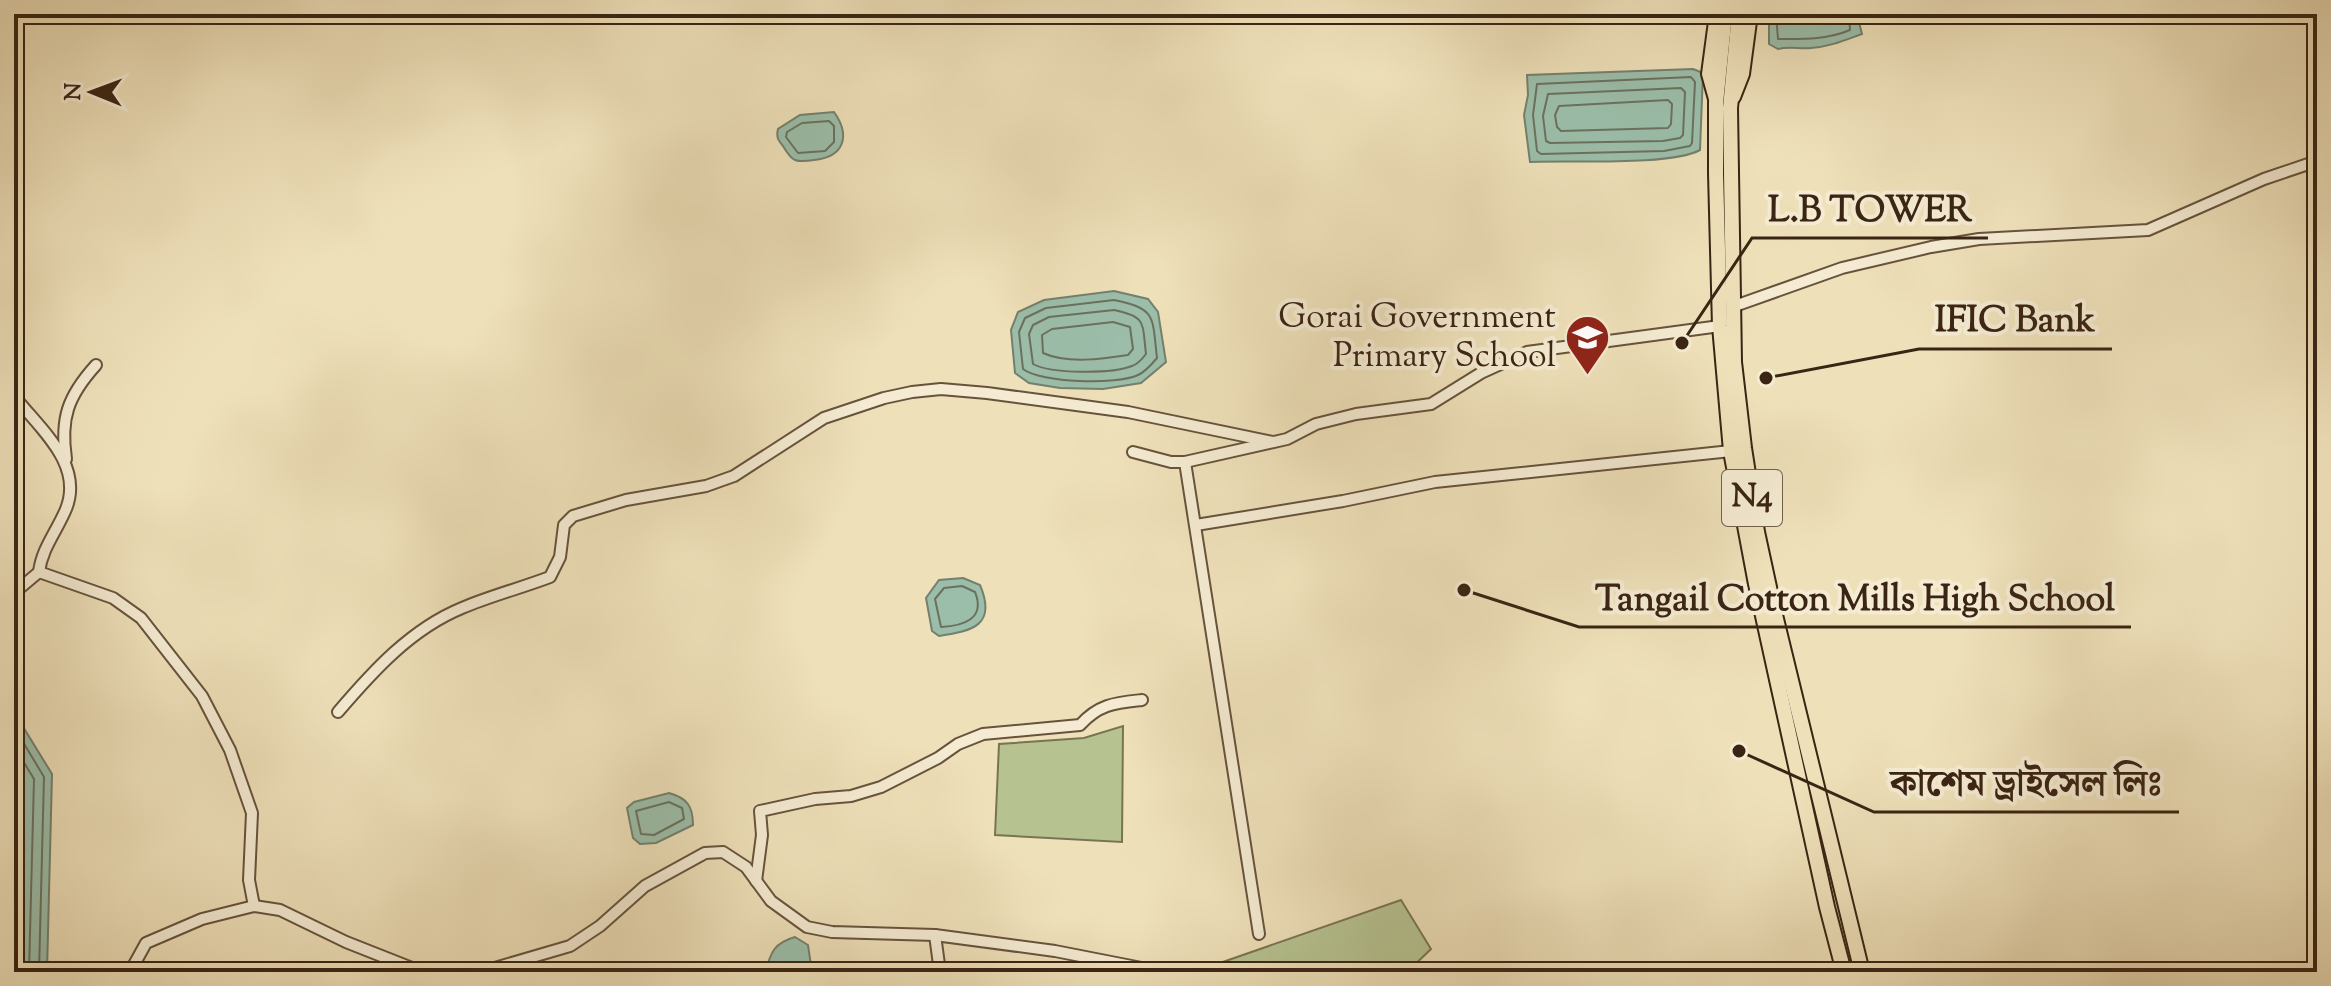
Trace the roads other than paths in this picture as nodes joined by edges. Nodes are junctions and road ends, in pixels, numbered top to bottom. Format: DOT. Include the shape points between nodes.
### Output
graph roads {
  1 [pos="1716,14"];
  2 [pos="1725,14"];
  3 [pos="1739,14"];
  4 [pos="1751,14"];
  5 [pos="1723,105"];
  6 [pos="2317,161"];
  7 [pos="1732,307"];
  8 [pos="1720,326"];
  9 [pos="96,365"];
  10 [pos="15,397"];
  11 [pos="1273,442"];
  12 [pos="1731,451"];
  13 [pos="1133,452"];
  14 [pos="66,461"];
  15 [pos="1185,462"];
  16 [pos="1196,525"];
  17 [pos="39,572"];
  18 [pos="14,593"];
  19 [pos="1142,700"];
  20 [pos="338,712"];
  21 [pos="1829,839"];
  22 [pos="1813,843"];
  23 [pos="756,881"];
  24 [pos="254,906"];
  25 [pos="1259,934"];
  26 [pos="935,935"];
  27 [pos="1152,970"];
  28 [pos="130,972"];
  29 [pos="422,972"];
  30 [pos="481,972"];
  31 [pos="940,972"];
  32 [pos="1844,972"];
  33 [pos="1862,972"];
  1 -- 5 [label="main road" via="1708,74"];
  2 -- 5 [label="highway, N4"];
  3 -- 5 [label="highway, N4"];
  4 -- 5 [label="main road" via="1743,74"];
  5 -- 7 [label="highway, N4"];
  5 -- 8 [label="highway, N4"];
  6 -- 7 [label="street" via="2148,230 1979,239 1931,247 1842,268"];
  7 -- 21 [label="highway, N4" via="1734,362 1757,532"];
  8 -- 11 [label="street" via="1527,352 1431,404 1356,414"];
  8 -- 12 [label="highway, N4"];
  9 -- 14 [label="street" via="69,404 63,425"];
  10 -- 14 [label="street"];
  11 -- 15 [label="street"];
  11 -- 20 [label="street" via="1128,412 987,393 941,389 884,398 824,418 734,476 573,516 564,525 560,557 550,577 460,608 413,636"];
  12 -- 16 [label="street" via="1435,482"];
  12 -- 22 [label="highway, N4"];
  13 -- 15 [label="street"];
  14 -- 17 [label="street" via="67,507 41,555"];
  15 -- 16 [label="street"];
  16 -- 25 [label="street"];
  17 -- 18 [label="street"];
  17 -- 24 [label="street" via="113,598 141,618 202,696 230,750 252,813 249,880"];
  19 -- 23 [label="street" via="1107,704 1080,725 983,734 881,787 760,811"];
  21 -- 22 [label="highway"];
  21 -- 33 [label="highway, N4"];
  22 -- 32 [label="highway, N4"];
  23 -- 26 [label="street" via="771,901 807,927"];
  23 -- 30 [label="street" via="723,852 705,853 645,886 570,946"];
  24 -- 28 [label="street" via="202,919 146,943"];
  24 -- 29 [label="street" via="280,910"];
  26 -- 27 [label="street"];
  26 -- 31 [label="street"];
}
